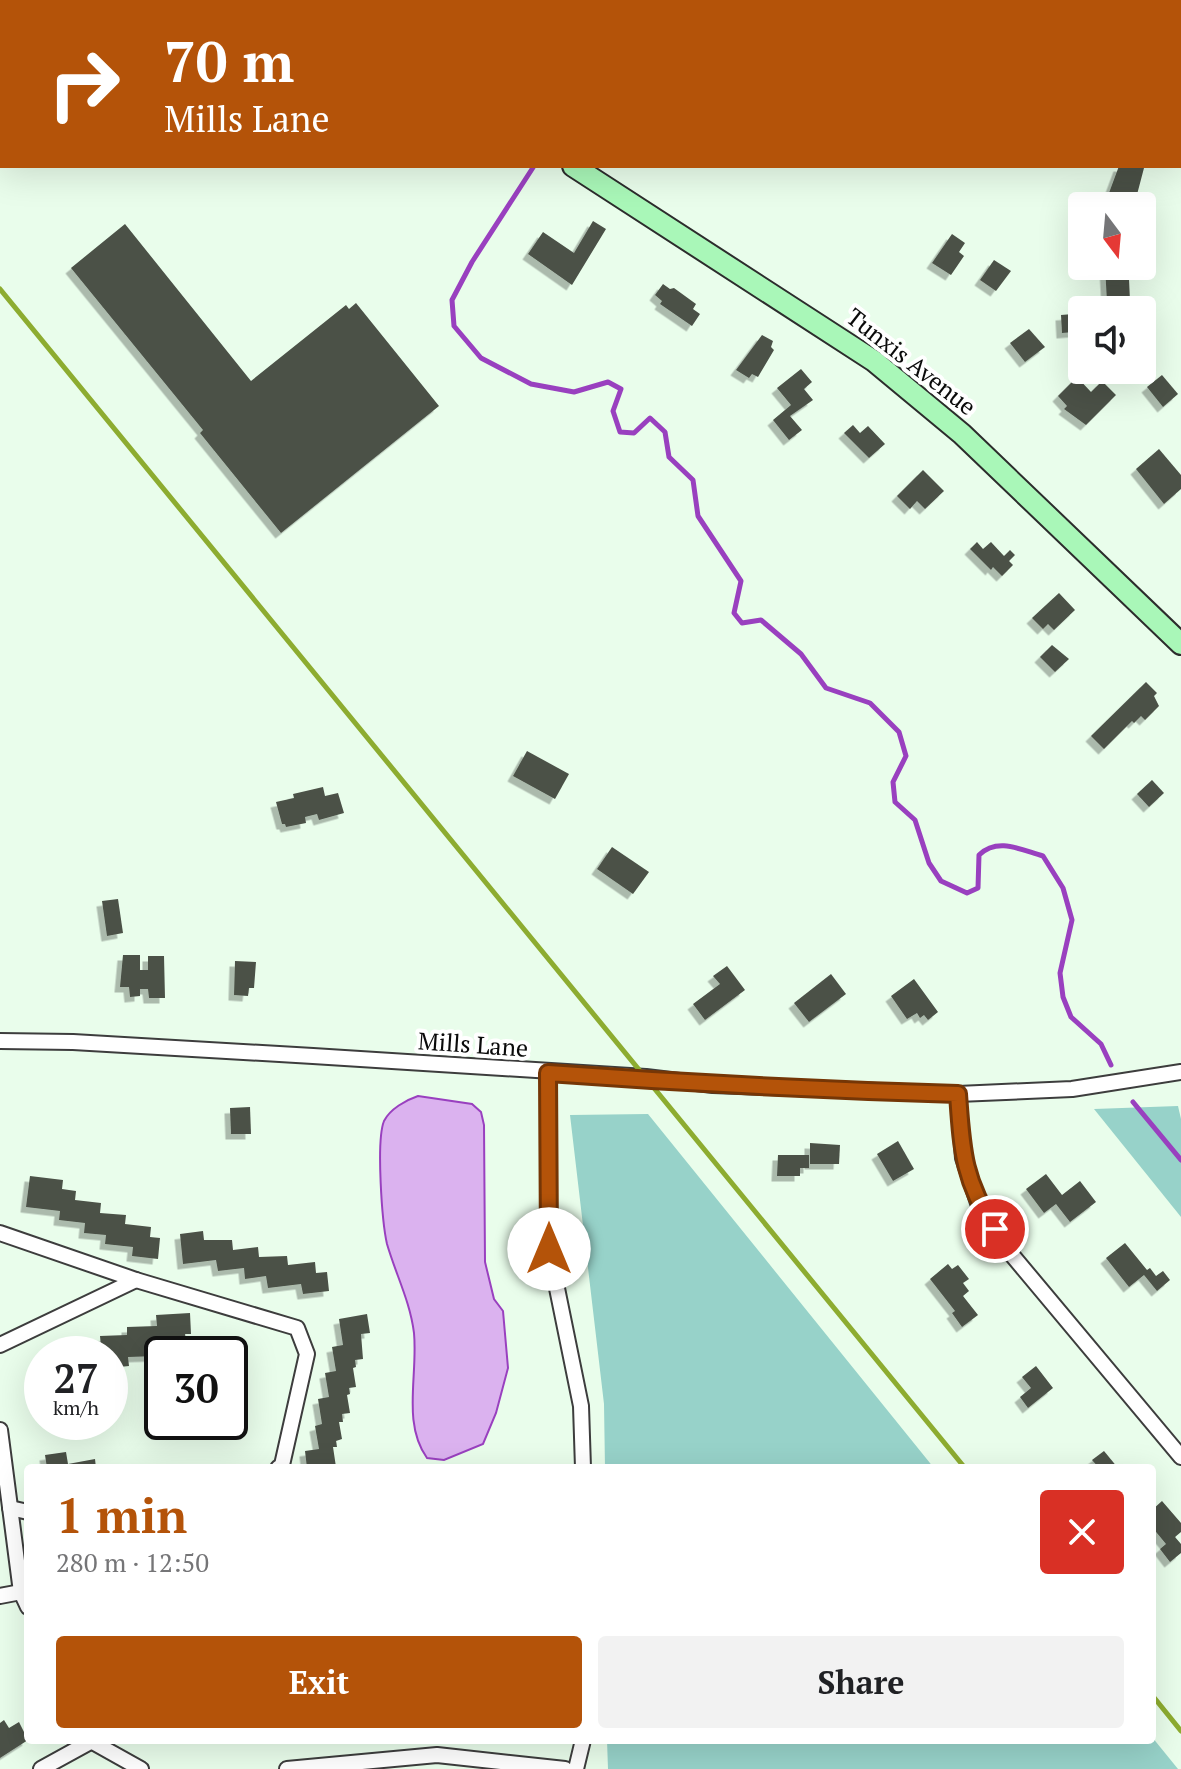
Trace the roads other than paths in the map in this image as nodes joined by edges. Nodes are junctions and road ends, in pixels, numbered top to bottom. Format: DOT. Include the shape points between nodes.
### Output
graph roads {
  1 [pos="576,168"];
  2 [pos="1181,644"];
  3 [pos="0,1041"];
  4 [pos="1181,1072"];
  5 [pos="548,1073"];
  6 [pos="958,1094"];
  7 [pos="0,1233"];
  8 [pos="136,1280"];
  9 [pos="0,1345"];
  10 [pos="0,1430"];
  11 [pos="1181,1457"];
  12 [pos="282,1464"];
  13 [pos="583,1464"];
  14 [pos="10,1508"];
  15 [pos="24,1511"];
  16 [pos="21,1592"];
  17 [pos="0,1596"];
  18 [pos="24,1598"];
  19 [pos="85,1744"];
  20 [pos="95,1744"];
  21 [pos="582,1744"];
  22 [pos="41,1769"];
  23 [pos="141,1769"];
  24 [pos="287,1769"];
  25 [pos="565,1769"];
  26 [pos="576,1769"];
  1 -- 2 [label="main road, Tunxis Avenue" via="874,361 962,434"];
  3 -- 5 [label="street, Mills Lane"];
  4 -- 6 [label="street, Mills Lane" via="1072,1089"];
  5 -- 6 [label="street, Mills Lane"];
  5 -- 13 [label="street" via="549,1249 581,1406"];
  6 -- 11 [label="street" via="963,1158 978,1203 1012,1255"];
  7 -- 8 [label="street"];
  8 -- 9 [label="street"];
  8 -- 12 [label="street" via="297,1328 307,1354"];
  10 -- 14 [label="street"];
  14 -- 15 [label="street"];
  14 -- 16 [label="street"];
  16 -- 17 [label="street"];
  16 -- 18 [label="street"];
  19 -- 22 [label="street"];
  20 -- 23 [label="street"];
  21 -- 26 [label="street"];
  24 -- 25 [label="street" via="437,1755"];
}
